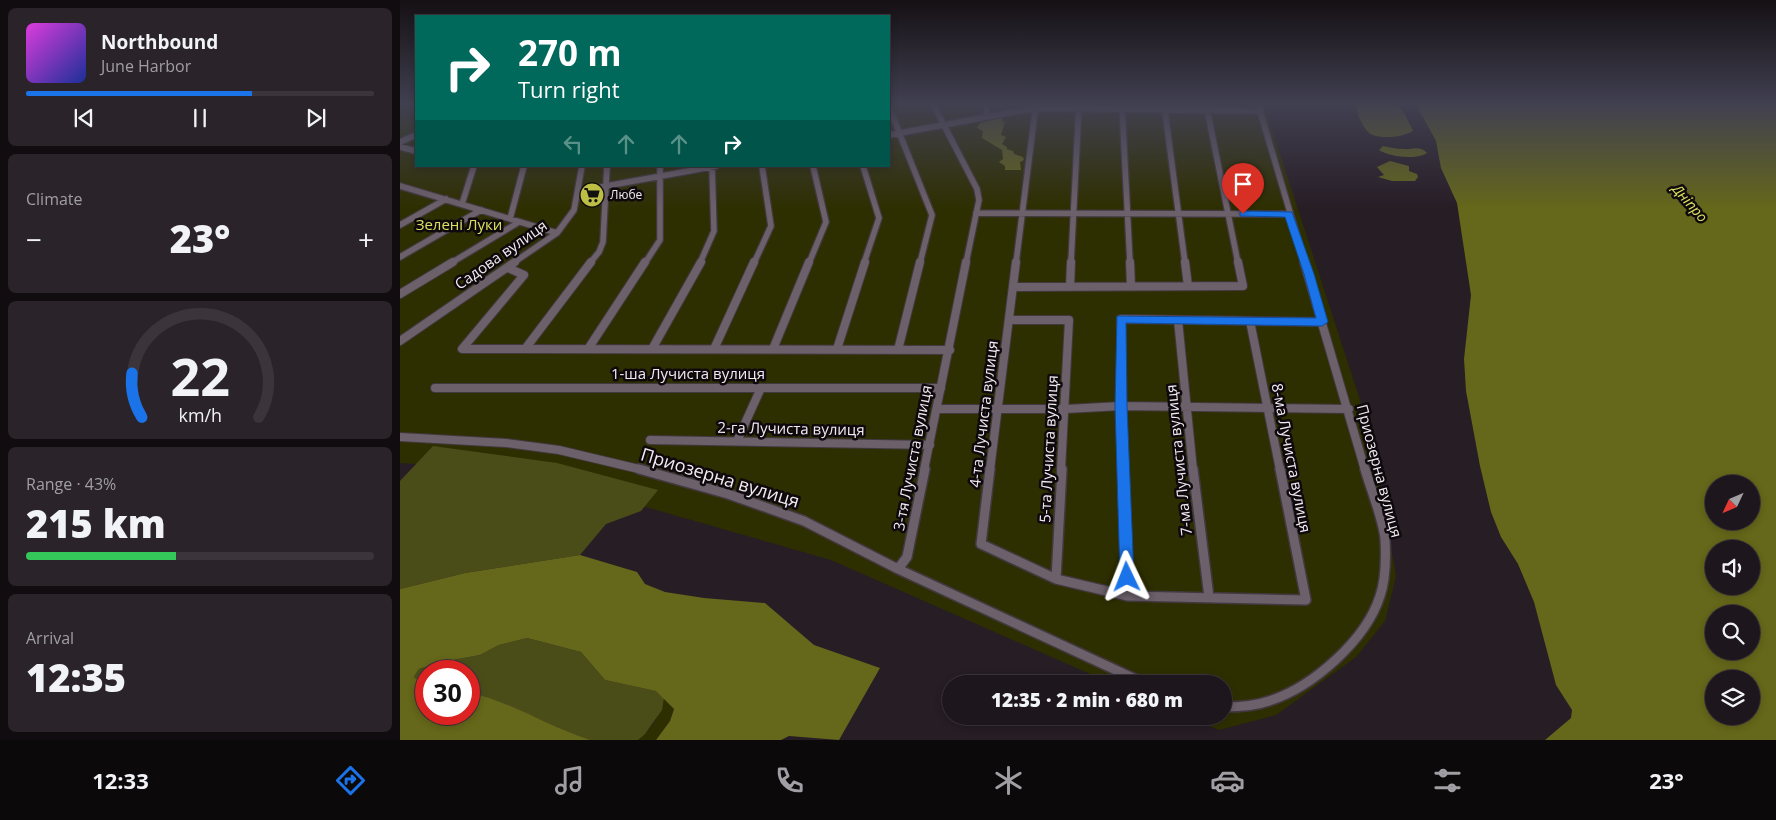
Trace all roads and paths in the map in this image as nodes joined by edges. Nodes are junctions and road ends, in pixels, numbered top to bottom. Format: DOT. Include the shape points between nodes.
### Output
graph roads {
  1 [pos="902,139"];
  2 [pos="950,139"];
  3 [pos="1032,139"];
  4 [pos="1078,139"];
  5 [pos="1123,139"];
  6 [pos="1168,139"];
  7 [pos="1213,139"];
  8 [pos="1268,139"];
  9 [pos="400,147"];
  10 [pos="415,151"];
  11 [pos="473,167"];
  12 [pos="524,167"];
  13 [pos="582,167"];
  14 [pos="607,167"];
  15 [pos="660,167"];
  16 [pos="713,167"];
  17 [pos="762,167"];
  18 [pos="813,167"];
  19 [pos="863,167"];
  20 [pos="660,176"];
  21 [pos="400,186"];
  22 [pos="606,186"];
  23 [pos="411,189"];
  24 [pos="579,191"];
  25 [pos="400,195"];
  26 [pos="446,200"];
  27 [pos="462,204"];
  28 [pos="481,210"];
  29 [pos="976,213"];
  30 [pos="1023,213"];
  31 [pos="1074,213"];
  32 [pos="1127,214"];
  33 [pos="1178,214"];
  34 [pos="1228,214"];
  35 [pos="1289,214"];
  36 [pos="510,219"];
  37 [pos="519,222"];
  38 [pos="400,225"];
  39 [pos="557,233"];
  40 [pos="400,257"];
  41 [pos="508,268"];
  42 [pos="1070,286"];
  43 [pos="1131,286"];
  44 [pos="1188,286"];
  45 [pos="1014,287"];
  46 [pos="400,294"];
  47 [pos="1010,320"];
  48 [pos="1178,320"];
  49 [pos="1250,321"];
  50 [pos="1322,322"];
  51 [pos="400,340"];
  52 [pos="525,349"];
  53 [pos="588,349"];
  54 [pos="652,349"];
  55 [pos="714,349"];
  56 [pos="772,349"];
  57 [pos="837,349"];
  58 [pos="898,350"];
  59 [pos="950,350"];
  60 [pos="435,388"];
  61 [pos="761,388"];
  62 [pos="941,388"];
  63 [pos="1121,406"];
  64 [pos="1187,407"];
  65 [pos="997,408"];
  66 [pos="1267,408"];
  67 [pos="938,409"];
  68 [pos="1066,409"];
  69 [pos="1349,409"];
  70 [pos="400,437"];
  71 [pos="650,440"];
  72 [pos="737,441"];
  73 [pos="930,445"];
  74 [pos="898,569"];
  75 [pos="1056,578"];
  76 [pos="1128,596"];
  77 [pos="1209,597"];
  78 [pos="1127,675"];
  79 [pos="1232,707"];
  1 -- 58 [label="street" via="932,215"];
  2 -- 29 [label="street, 3-тя Лучиста вулиця" via="976,189 979,200"];
  3 -- 30 [label="street, 4-та Лучиста вулиця"];
  4 -- 31 [label="street"];
  5 -- 32 [label="street"];
  6 -- 33 [label="street"];
  7 -- 34 [label="street"];
  8 -- 35 [label="street, Приозерна вулиця"];
  9 -- 10 [label="street"];
  11 -- 27 [label="street"];
  12 -- 36 [label="street"];
  13 -- 24 [label="street, Садова вулиця"];
  14 -- 22 [label="street"];
  15 -- 20 [label="street"];
  16 -- 20 [label="street"];
  16 -- 54 [label="street" via="714,231 706,253"];
  17 -- 55 [label="street" via="771,226"];
  18 -- 56 [label="street" via="826,222"];
  19 -- 57 [label="street" via="880,218"];
  20 -- 22 [label="street"];
  20 -- 53 [label="street" via="660,240"];
  21 -- 23 [label="street"];
  22 -- 24 [label="street"];
  22 -- 52 [label="street" via="603,242 599,252"];
  23 -- 25 [label="street"];
  23 -- 26 [label="street"];
  24 -- 39 [label="street, Садова вулиця" via="574,210"];
  26 -- 27 [label="street"];
  26 -- 38 [label="street"];
  27 -- 28 [label="street"];
  28 -- 36 [label="street"];
  28 -- 40 [label="street"];
  29 -- 30 [label="street"];
  29 -- 59 [label="street, 3-тя Лучиста вулиця"];
  30 -- 31 [label="street"];
  30 -- 45 [label="street, 4-та Лучиста вулиця"];
  31 -- 32 [label="street"];
  31 -- 42 [label="street"];
  32 -- 33 [label="street"];
  32 -- 43 [label="street"];
  33 -- 34 [label="street"];
  33 -- 44 [label="street"];
  34 -- 35 [label="street"];
  34 -- 44 [label="street" via="1243,286"];
  35 -- 50 [label="street, Приозерна вулиця"];
  36 -- 37 [label="street"];
  37 -- 39 [label="street"];
  37 -- 46 [label="street"];
  39 -- 41 [label="street, Садова вулиця"];
  41 -- 51 [label="street, Садова вулиця"];
  41 -- 52 [label="street" via="524,275 462,349"];
  42 -- 43 [label="street"];
  42 -- 45 [label="street"];
  43 -- 44 [label="street"];
  45 -- 47 [label="street, 4-та Лучиста вулиця"];
  47 -- 65 [label="street, 4-та Лучиста вулиця"];
  47 -- 68 [label="street, 5-та Лучиста вулиця" via="1069,320"];
  48 -- 49 [label="street"];
  48 -- 63 [label="street" via="1121,319"];
  48 -- 64 [label="street, 7-ма Лучиста вулиця"];
  49 -- 50 [label="street"];
  49 -- 66 [label="street, 8-ма Лучиста вулиця"];
  50 -- 69 [label="street, Приозерна вулиця"];
  52 -- 53 [label="street"];
  53 -- 54 [label="street"];
  54 -- 55 [label="street"];
  55 -- 56 [label="street"];
  56 -- 57 [label="street"];
  57 -- 58 [label="street"];
  58 -- 59 [label="street"];
  59 -- 62 [label="street, 3-тя Лучиста вулиця"];
  60 -- 61 [label="street, 1-ша Лучиста вулиця"];
  61 -- 62 [label="street, 1-ша Лучиста вулиця"];
  61 -- 72 [label="street"];
  62 -- 67 [label="street, 3-тя Лучиста вулиця"];
  63 -- 64 [label="street"];
  63 -- 68 [label="street"];
  63 -- 76 [label="street"];
  64 -- 66 [label="street"];
  64 -- 77 [label="street, 7-ма Лучиста вулиця"];
  65 -- 67 [label="street"];
  65 -- 68 [label="street"];
  65 -- 75 [label="street, 4-та Лучиста вулиця" via="982,544"];
  66 -- 69 [label="street"];
  66 -- 77 [label="street, 8-ма Лучиста вулиця" via="1306,600"];
  67 -- 73 [label="street, 3-тя Лучиста вулиця"];
  68 -- 75 [label="street, 5-та Лучиста вулиця"];
  69 -- 79 [label="street, Приозерна вулиця" via="1385,537 1380,596 1366,625 1342,654 1311,679 1275,700 1244,708"];
  70 -- 74 [label="street, Приозерна вулиця" via="506,443 559,450 624,465 728,494 804,521"];
  71 -- 72 [label="street, 2-га Лучиста вулиця"];
  72 -- 73 [label="street, 2-га Лучиста вулиця"];
  73 -- 74 [label="street, 3-тя Лучиста вулиця" via="907,557"];
  74 -- 78 [label="street, Приозерна вулиця"];
  75 -- 76 [label="street"];
  76 -- 77 [label="street"];
}
